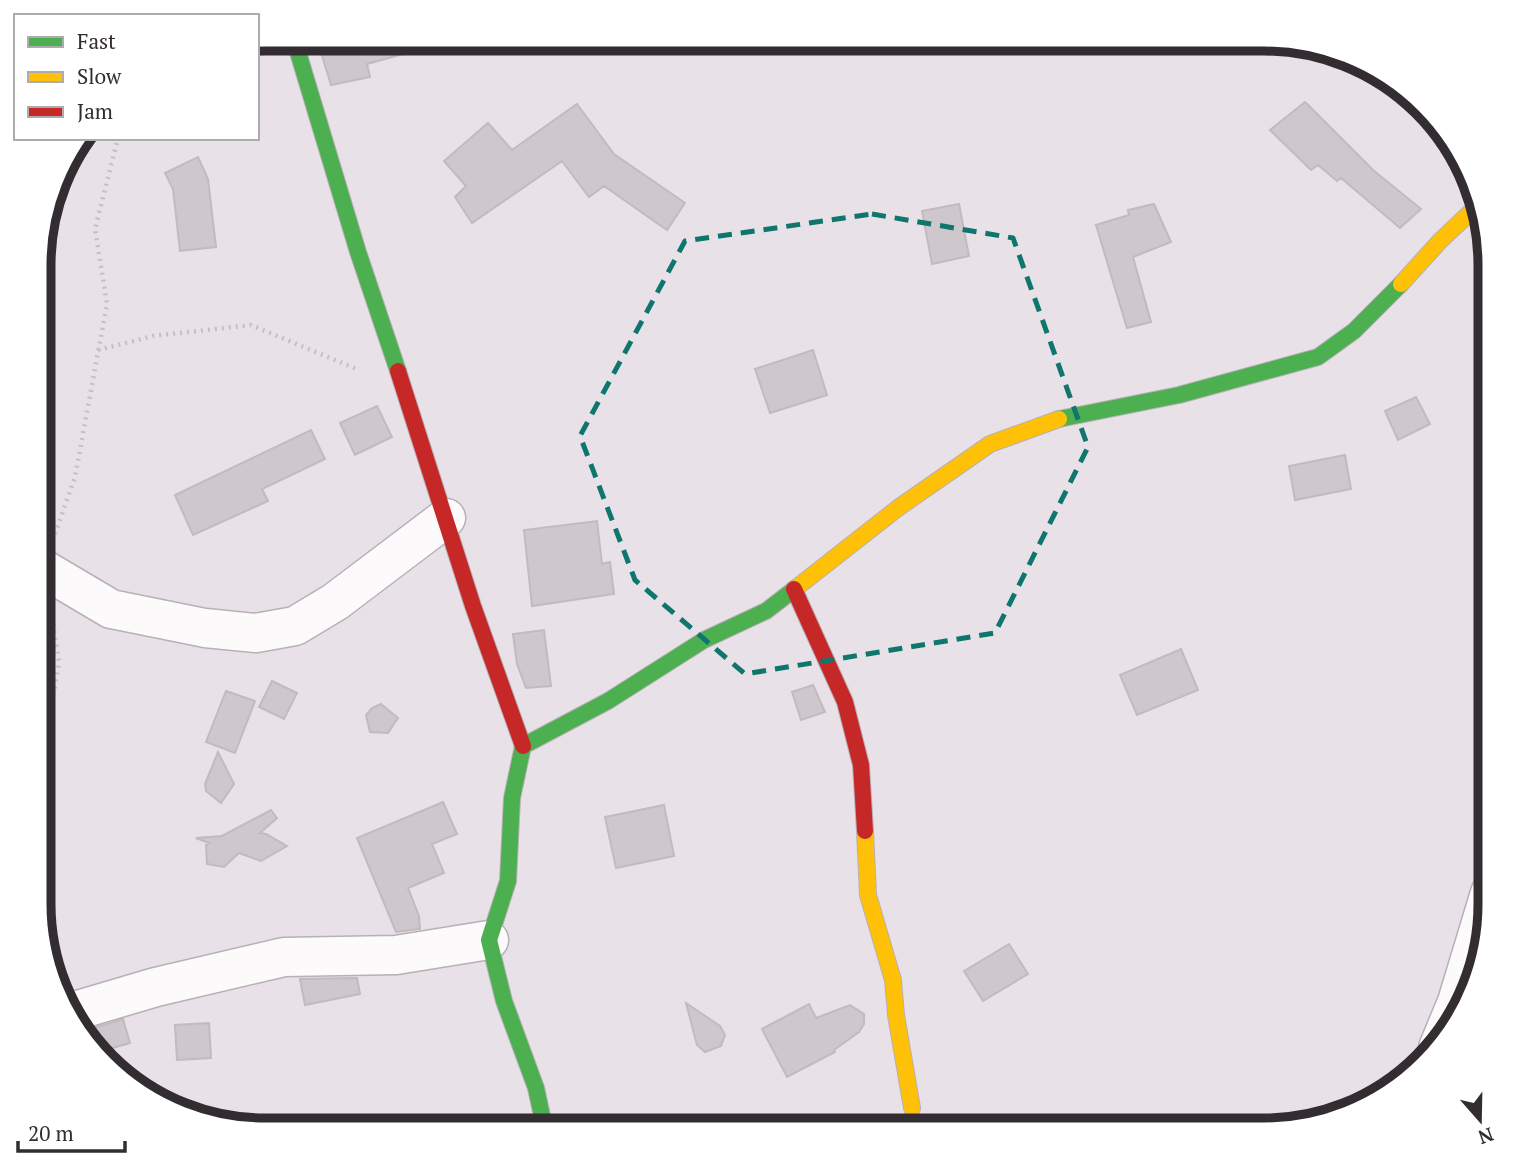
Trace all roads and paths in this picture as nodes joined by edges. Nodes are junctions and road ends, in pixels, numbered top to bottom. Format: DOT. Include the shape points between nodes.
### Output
graph roads {
  1 [pos="298,51"];
  2 [pos="117,140"];
  3 [pos="1471,212"];
  4 [pos="98,350"];
  5 [pos="403,386"];
  6 [pos="446,518"];
  7 [pos="51,541"];
  8 [pos="51,574"];
  9 [pos="794,589"];
  10 [pos="51,620"];
  11 [pos="51,711"];
  12 [pos="523,746"];
  13 [pos="489,940"];
  14 [pos="1474,946"];
  15 [pos="1462,987"];
  16 [pos="78,1010"];
  17 [pos="912,1108"];
  18 [pos="542,1118"];
  1 -- 5 [label="street"];
  2 -- 4 [label="path" via="95,229 107,304"];
  3 -- 9 [label="street" via="1378,309 1318,357 1179,395 1052,419 990,444"];
  4 -- 5 [label="path" via="153,336 251,325"];
  4 -- 7 [label="path" via="75,477"];
  5 -- 6 [label="street"];
  6 -- 8 [label="street" via="335,602 295,626 256,633 111,609"];
  6 -- 12 [label="street"];
  9 -- 12 [label="street" via="766,611 704,640 608,701"];
  9 -- 17 [label="street" via="845,702 861,765 868,895 893,980"];
  10 -- 11 [label="path" via="59,662"];
  12 -- 13 [label="street" via="512,798 508,881"];
  13 -- 16 [label="street" via="396,955 284,957"];
  13 -- 18 [label="street"];
  14 -- 15 [label="street"];
}
